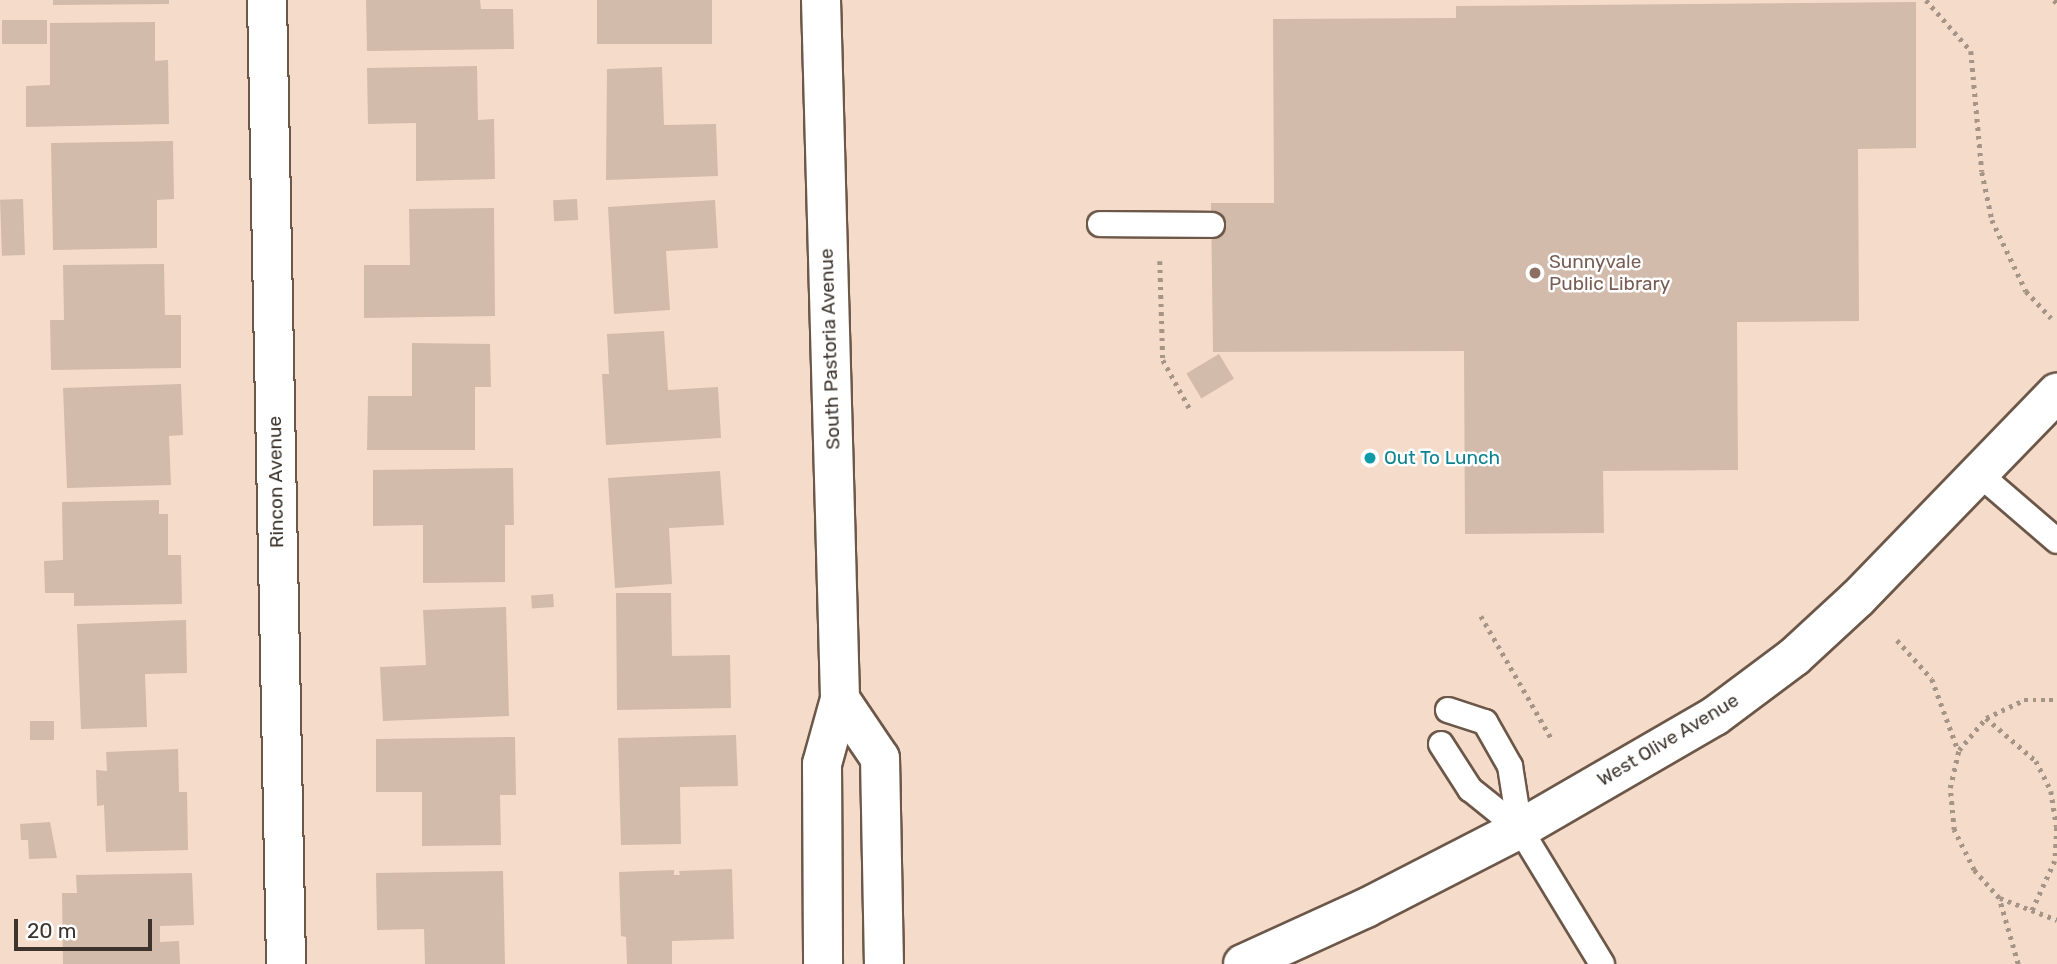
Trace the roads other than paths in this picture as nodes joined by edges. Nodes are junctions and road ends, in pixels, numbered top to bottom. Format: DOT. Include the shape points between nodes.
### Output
graph roads {
  1 [pos="267,0"];
  2 [pos="821,0"];
  3 [pos="1100,224"];
  4 [pos="1212,225"];
  5 [pos="2057,393"];
  6 [pos="1978,473"];
  7 [pos="2057,541"];
  8 [pos="840,699"];
  9 [pos="1448,710"];
  10 [pos="1441,744"];
  11 [pos="1520,830"];
  12 [pos="286,964"];
  13 [pos="822,964"];
  14 [pos="884,964"];
  15 [pos="1243,964"];
  16 [pos="1602,964"];
  1 -- 12 [label="street, Rincon Avenue"];
  2 -- 8 [label="street, South Pastoria Avenue"];
  3 -- 4 [label="lane"];
  5 -- 6 [label="street, West Olive Avenue"];
  6 -- 7 [label="lane"];
  6 -- 11 [label="street, West Olive Avenue" via="1794,657 1715,716"];
  8 -- 13 [label="street, South Pastoria Avenue" via="822,764"];
  8 -- 14 [label="street" via="880,758"];
  9 -- 11 [label="lane" via="1485,722 1510,766"];
  10 -- 11 [label="lane" via="1470,789"];
  11 -- 15 [label="street, West Olive Avenue"];
  11 -- 16 [label="lane"];
}
